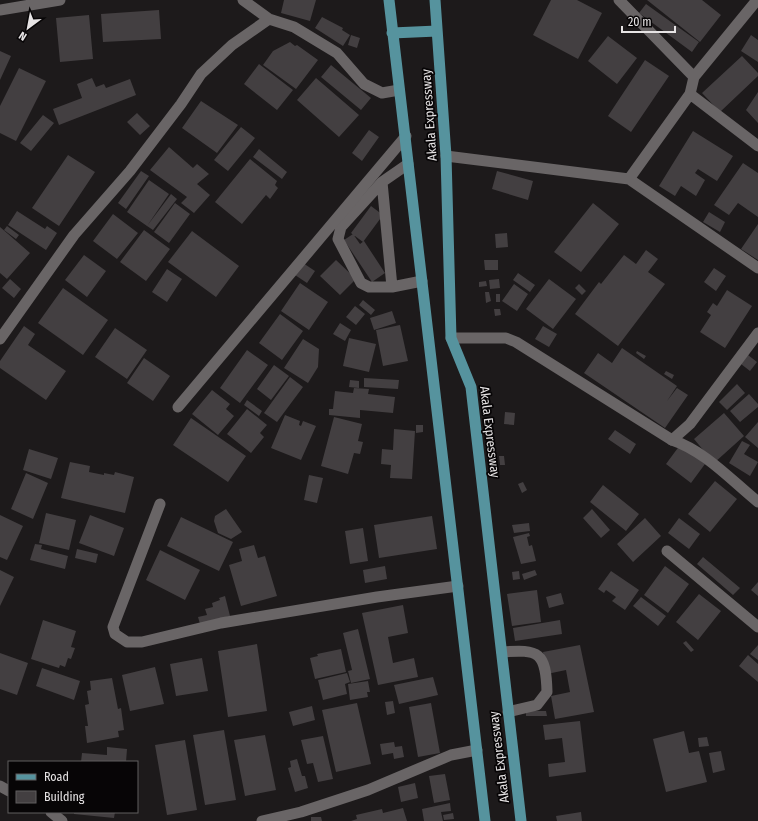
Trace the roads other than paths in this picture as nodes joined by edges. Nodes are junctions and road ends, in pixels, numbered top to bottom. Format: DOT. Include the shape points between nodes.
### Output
graph roads {
  1 [pos="60,0"];
  2 [pos="243,0"];
  3 [pos="389,0"];
  4 [pos="435,0"];
  5 [pos="619,0"];
  6 [pos="757,0"];
  7 [pos="0,10"];
  8 [pos="269,19"];
  9 [pos="437,31"];
  10 [pos="392,33"];
  11 [pos="694,77"];
  12 [pos="399,90"];
  13 [pos="690,94"];
  14 [pos="406,136"];
  15 [pos="758,146"];
  16 [pos="446,156"];
  17 [pos="408,164"];
  18 [pos="629,179"];
  19 [pos="382,182"];
  20 [pos="758,268"];
  21 [pos="422,280"];
  22 [pos="392,287"];
  23 [pos="758,333"];
  24 [pos="452,338"];
  25 [pos="0,339"];
  26 [pos="178,407"];
  27 [pos="672,440"];
  28 [pos="758,502"];
  29 [pos="160,504"];
  30 [pos="667,551"];
  31 [pos="458,586"];
  32 [pos="758,627"];
  33 [pos="502,652"];
  34 [pos="508,712"];
  35 [pos="477,750"];
  36 [pos="262,821"];
  37 [pos="485,821"];
  38 [pos="521,821"];
  1 -- 7 [label="street"];
  2 -- 8 [label="street"];
  3 -- 10 [label="main road, Akala Expressway"];
  4 -- 9 [label="main road, Akala Expressway"];
  5 -- 11 [label="street"];
  6 -- 11 [label="street"];
  8 -- 12 [label="street" via="294,27 337,53 364,84 382,93"];
  8 -- 25 [label="street" via="232,45 201,74 182,104 130,171 74,235"];
  9 -- 10 [label="main road"];
  9 -- 16 [label="main road, Akala Expressway"];
  10 -- 12 [label="main road, Akala Expressway"];
  11 -- 13 [label="street"];
  12 -- 14 [label="main road, Akala Expressway"];
  13 -- 15 [label="street"];
  13 -- 18 [label="street"];
  14 -- 17 [label="main road, Akala Expressway"];
  14 -- 26 [label="street"];
  16 -- 18 [label="street"];
  16 -- 24 [label="main road, Akala Expressway"];
  17 -- 19 [label="street"];
  17 -- 21 [label="main road, Akala Expressway"];
  18 -- 20 [label="street"];
  19 -- 22 [label="street"];
  19 -- 22 [label="street" via="341,227 338,239 361,283 369,287"];
  21 -- 22 [label="street"];
  21 -- 31 [label="main road, Akala Expressway"];
  23 -- 27 [label="street" via="690,424"];
  24 -- 27 [label="street" via="506,338 516,342"];
  24 -- 33 [label="main road, Akala Expressway" via="471,387"];
  27 -- 28 [label="street" via="685,444 697,452"];
  29 -- 31 [label="street" via="113,627 115,634 126,642 142,642 256,617"];
  30 -- 32 [label="street"];
  31 -- 35 [label="main road, Akala Expressway"];
  33 -- 34 [label="main road, Akala Expressway"];
  33 -- 34 [label="street" via="533,652 542,659 547,682 547,692 537,705"];
  34 -- 38 [label="main road, Akala Expressway"];
  35 -- 36 [label="street" via="451,755 368,790 301,812"];
  35 -- 37 [label="main road, Akala Expressway"];
}
